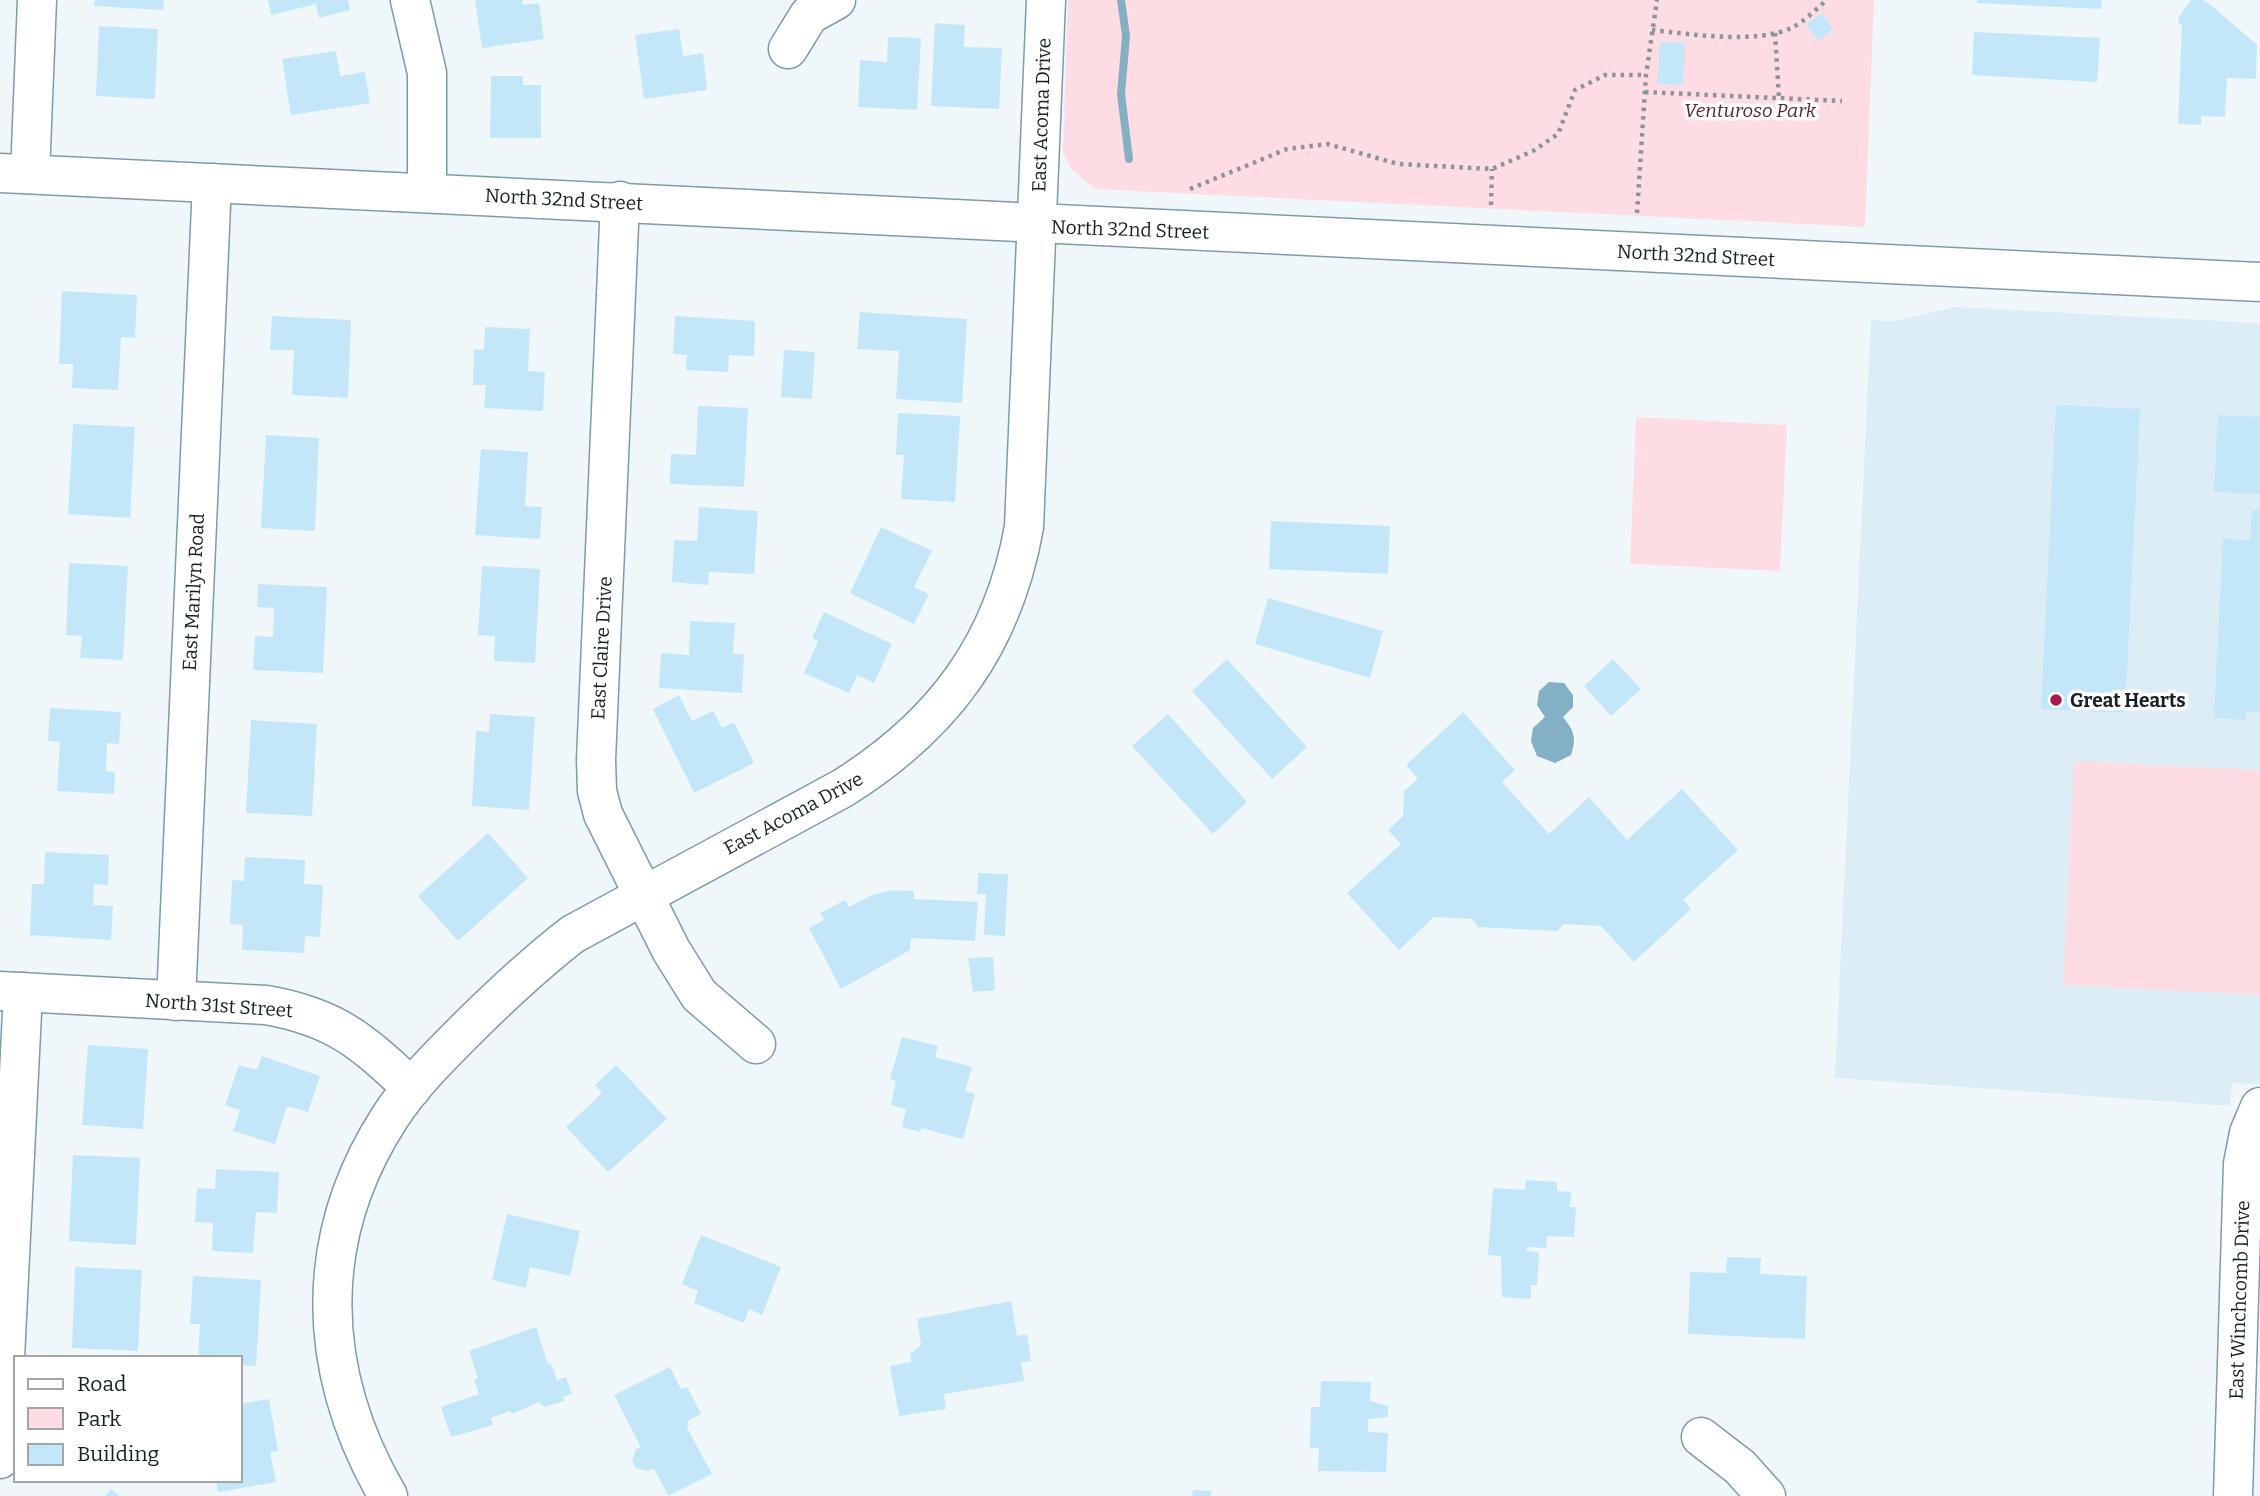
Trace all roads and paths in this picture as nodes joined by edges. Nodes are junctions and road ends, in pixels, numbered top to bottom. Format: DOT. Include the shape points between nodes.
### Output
graph roads {
  1 [pos="37,0"];
  2 [pos="411,0"];
  3 [pos="836,0"];
  4 [pos="1045,0"];
  5 [pos="1657,0"];
  6 [pos="1827,0"];
  7 [pos="1652,30"];
  8 [pos="1775,33"];
  9 [pos="789,49"];
  10 [pos="1646,75"];
  11 [pos="1645,92"];
  12 [pos="1779,98"];
  13 [pos="1842,101"];
  14 [pos="1492,169"];
  15 [pos="15,174"];
  16 [pos="212,183"];
  17 [pos="1190,189"];
  18 [pos="427,192"];
  19 [pos="620,201"];
  20 [pos="1490,205"];
  21 [pos="1637,213"];
  22 [pos="1037,225"];
  23 [pos="2260,282"];
  24 [pos="642,894"];
  25 [pos="11,992"];
  26 [pos="176,1001"];
  27 [pos="756,1044"];
  28 [pos="412,1088"];
  29 [pos="2260,1107"];
  30 [pos="1701,1437"];
  31 [pos="0,1458"];
  32 [pos="388,1496"];
  33 [pos="1766,1496"];
  34 [pos="2233,1496"];
  1 -- 15 [label="street"];
  2 -- 18 [label="street" via="428,73"];
  3 -- 9 [label="street" via="809,15"];
  4 -- 22 [label="street, East Acoma Drive"];
  5 -- 7 [label="path"];
  6 -- 8 [label="path" via="1794,27"];
  7 -- 8 [label="path" via="1704,35"];
  7 -- 10 [label="path"];
  8 -- 12 [label="path"];
  10 -- 11 [label="path"];
  10 -- 14 [label="path" via="1605,75 1575,90 1558,134"];
  11 -- 12 [label="path"];
  11 -- 21 [label="path"];
  12 -- 13 [label="path"];
  14 -- 17 [label="path" via="1398,164 1328,144 1287,149"];
  14 -- 20 [label="path"];
  15 -- 16 [label="street, North 32nd Street"];
  16 -- 18 [label="street, North 32nd Street"];
  16 -- 26 [label="street, East Marilyn Road"];
  18 -- 19 [label="street, North 32nd Street"];
  19 -- 22 [label="street, North 32nd Street"];
  19 -- 24 [label="street, East Claire Drive" via="596,760 603,814"];
  22 -- 23 [label="street, North 32nd Street"];
  22 -- 24 [label="street, East Acoma Drive" via="1024,527 1006,597 984,648 945,705 883,763"];
  24 -- 27 [label="street, East Claire Drive" via="699,995"];
  24 -- 28 [label="street, East Acoma Drive" via="538,960"];
  25 -- 26 [label="street, North 31st Street"];
  25 -- 31 [label="street"];
  26 -- 28 [label="street, North 31st Street" via="303,1011 336,1025"];
  28 -- 32 [label="street, East Acoma Drive" via="370,1151 351,1196 331,1275 332,1320 344,1398"];
  29 -- 34 [label="street, East Winchcomb Drive" via="2243,1164"];
  30 -- 33 [label="street" via="1740,1467"];
}
